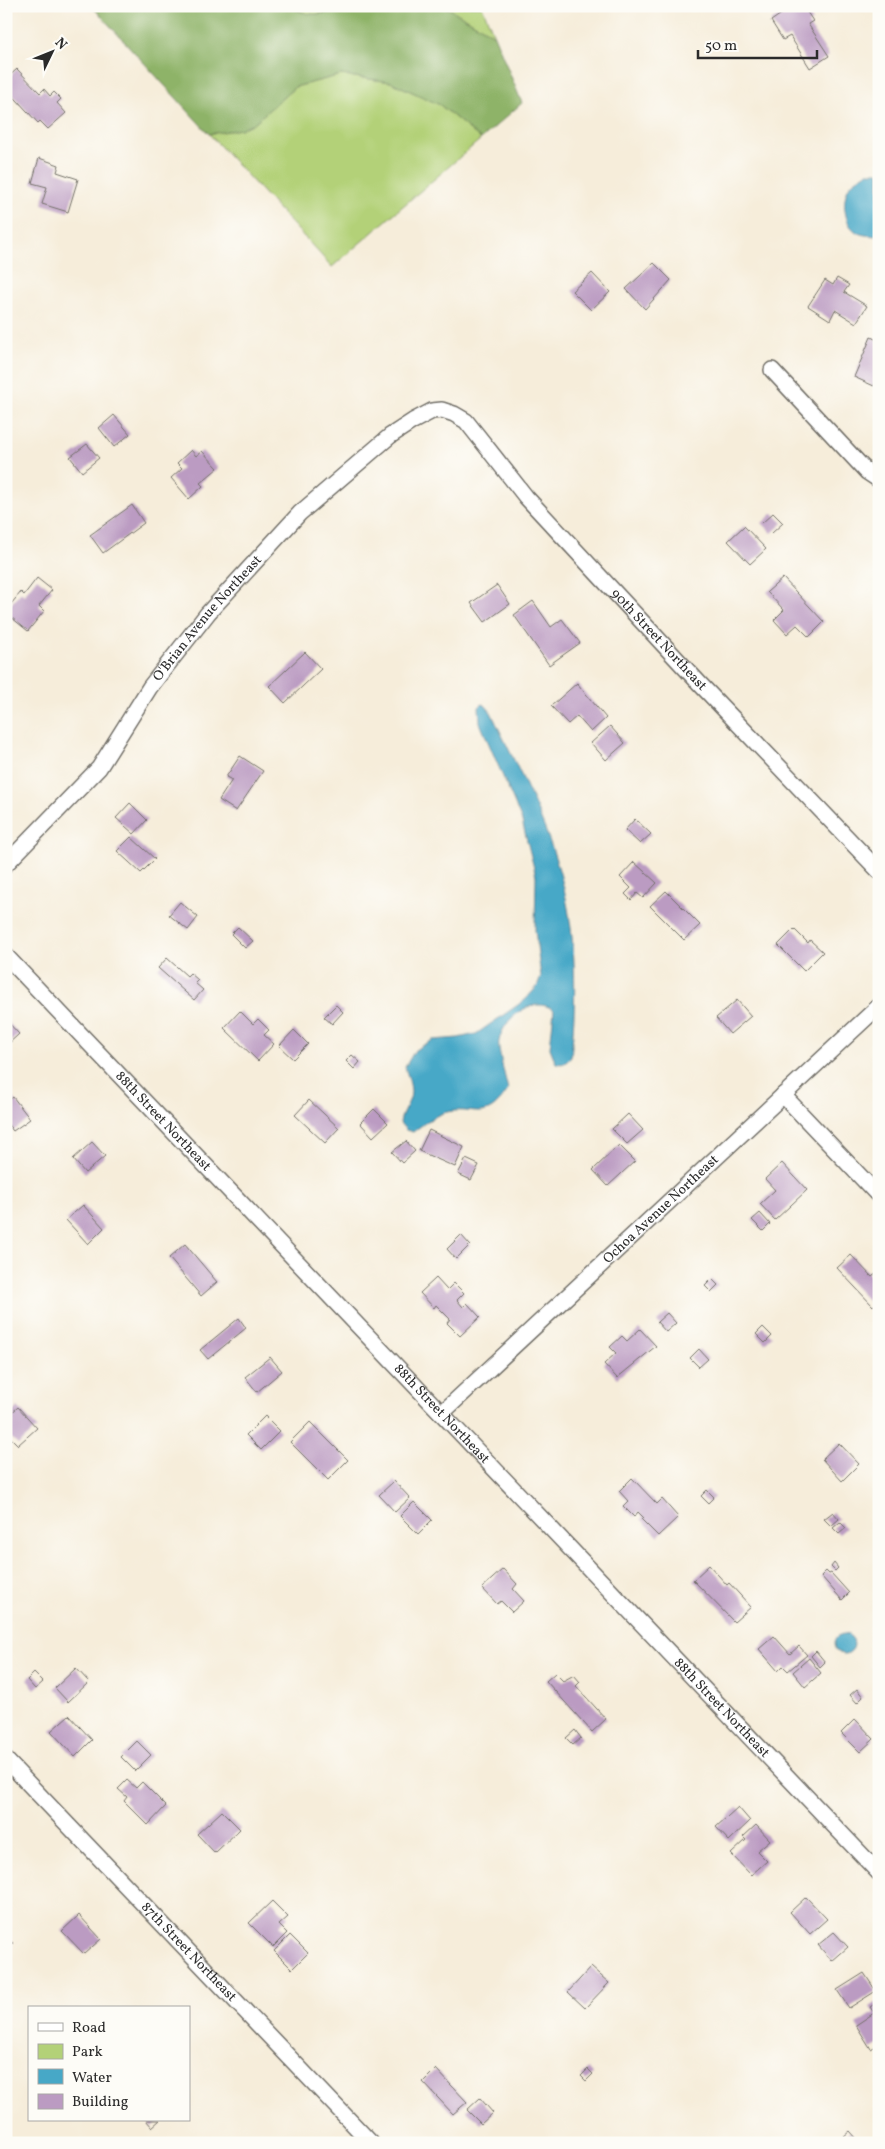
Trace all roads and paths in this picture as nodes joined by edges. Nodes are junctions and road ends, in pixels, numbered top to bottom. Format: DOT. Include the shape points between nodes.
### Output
graph roads {
  1 [pos="772,370"];
  2 [pos="442,410"];
  3 [pos="879,480"];
  4 [pos="6,864"];
  5 [pos="879,871"];
  6 [pos="6,956"];
  7 [pos="879,1006"];
  8 [pos="783,1095"];
  9 [pos="879,1196"];
  10 [pos="442,1413"];
  11 [pos="6,1760"];
  12 [pos="879,1873"];
  13 [pos="371,2143"];
  1 -- 3 [label="street" via="867,472"];
  2 -- 4 [label="street, O'Brian Avenue Northeast" via="432,411 390,436 300,513 208,613 150,687 99,768"];
  2 -- 5 [label="street, 90th Street Northeast" via="466,421 526,497"];
  6 -- 10 [label="street, 88th Street Northeast"];
  7 -- 8 [label="street, Ochoa Avenue Northeast"];
  8 -- 9 [label="street"];
  8 -- 10 [label="street, Ochoa Avenue Northeast"];
  10 -- 12 [label="street, 88th Street Northeast"];
  11 -- 13 [label="street, 87th Street Northeast"];
}
